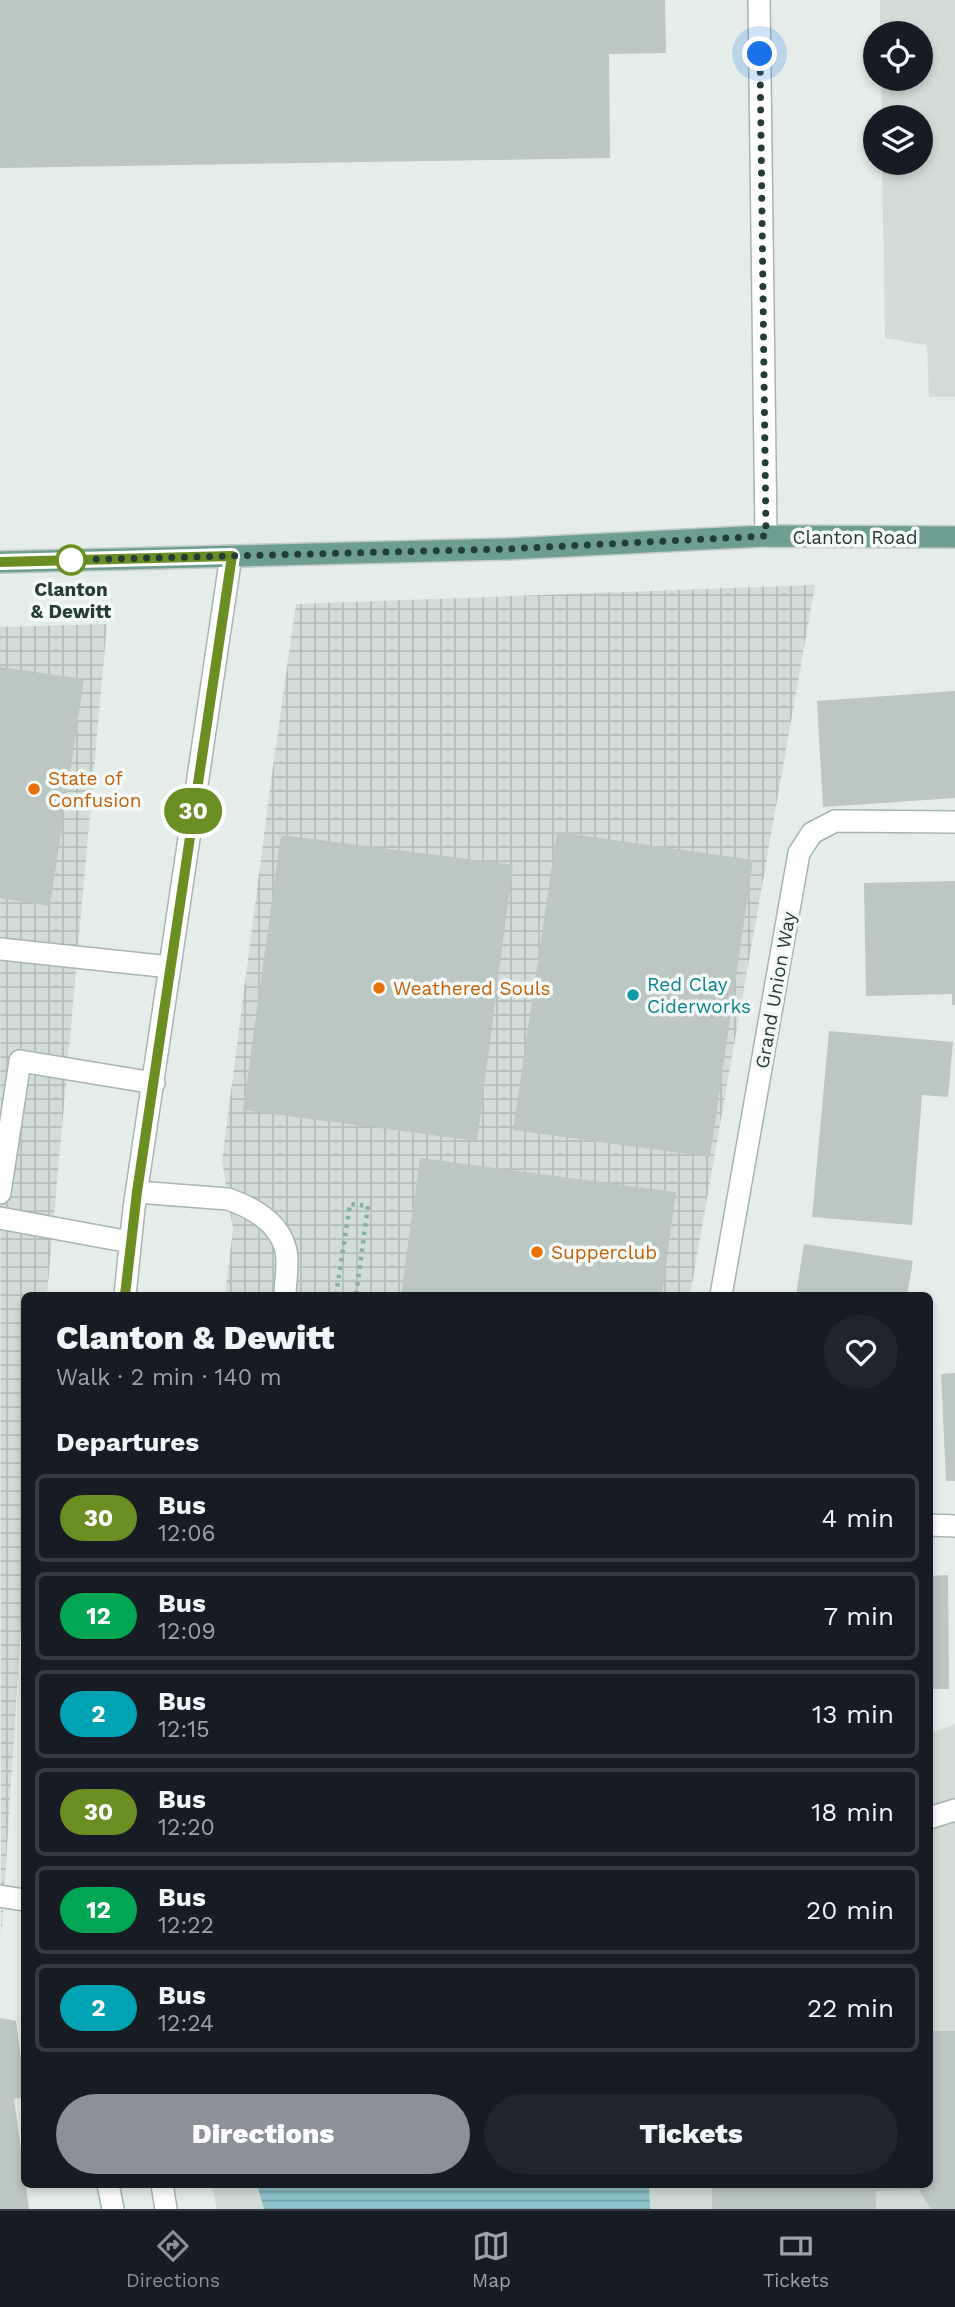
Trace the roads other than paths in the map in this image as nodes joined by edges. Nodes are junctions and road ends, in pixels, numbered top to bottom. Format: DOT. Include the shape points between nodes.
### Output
graph roads {
  1 [pos="759,0"];
  2 [pos="766,536"];
  3 [pos="955,537"];
  4 [pos="232,556"];
  5 [pos="0,562"];
  6 [pos="955,822"];
  7 [pos="0,949"];
  8 [pos="170,967"];
  9 [pos="154,1083"];
  10 [pos="137,1192"];
  11 [pos="0,1193"];
  12 [pos="0,1218"];
  13 [pos="130,1242"];
  14 [pos="125,1292"];
  15 [pos="285,1292"];
  16 [pos="721,1292"];
  17 [pos="933,1525"];
  18 [pos="955,1526"];
  19 [pos="955,1810"];
  20 [pos="933,1817"];
  21 [pos="0,1896"];
  22 [pos="21,1900"];
  23 [pos="109,2188"];
  24 [pos="163,2188"];
  25 [pos="113,2209"];
  26 [pos="166,2209"];
  1 -- 2 [label="street"];
  2 -- 3 [label="main road, Clanton Road"];
  2 -- 4 [label="main road, Clanton Road"];
  4 -- 5 [label="main road, Clanton Road"];
  4 -- 8 [label="street"];
  6 -- 16 [label="street, Grand Union Way" via="835,821 812,833 799,853"];
  7 -- 8 [label="street"];
  8 -- 9 [label="street"];
  9 -- 10 [label="street"];
  9 -- 11 [label="street" via="20,1061"];
  10 -- 13 [label="street"];
  10 -- 15 [label="street" via="228,1199 274,1223 286,1252"];
  12 -- 13 [label="street"];
  13 -- 14 [label="street"];
  17 -- 18 [label="street"];
  19 -- 20 [label="street"];
  21 -- 22 [label="street"];
  23 -- 25 [label="street"];
  24 -- 26 [label="street"];
}
